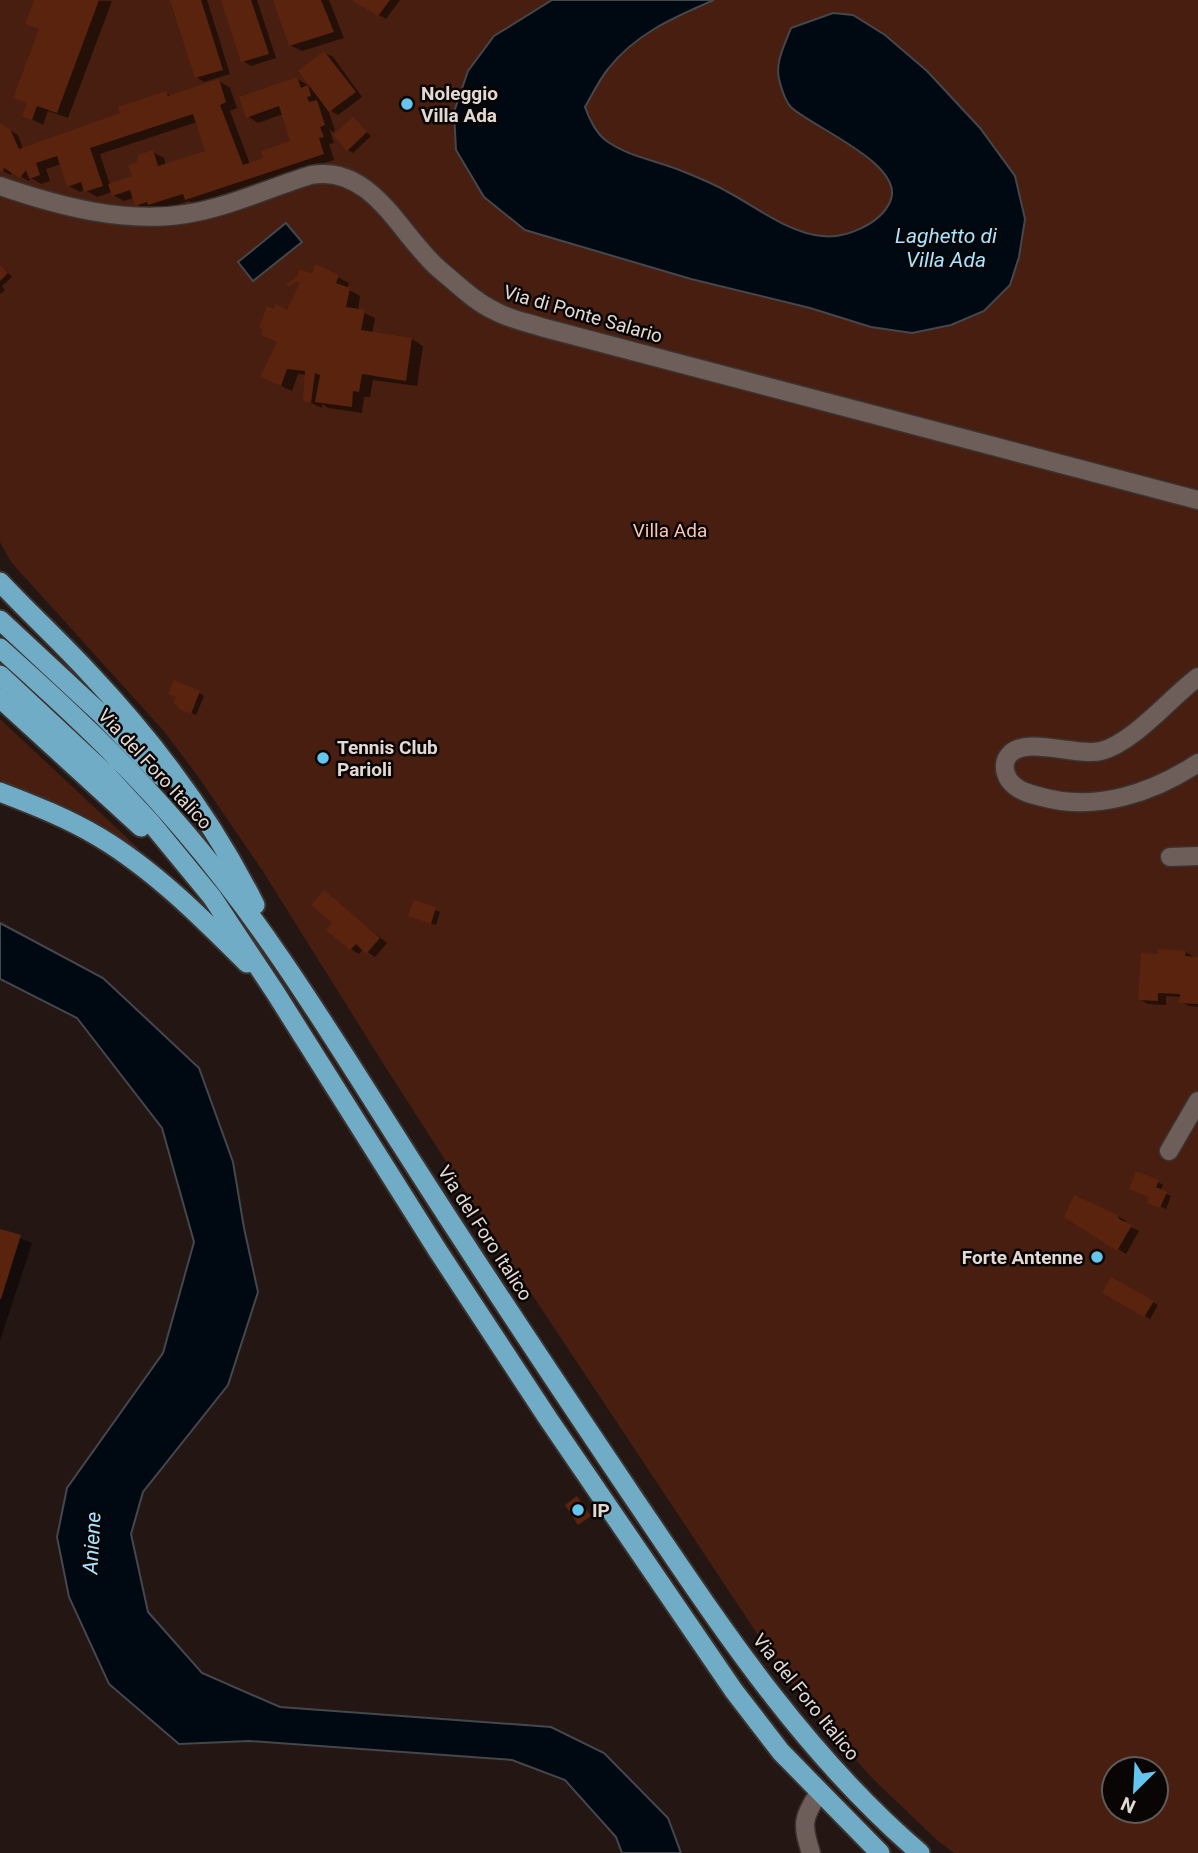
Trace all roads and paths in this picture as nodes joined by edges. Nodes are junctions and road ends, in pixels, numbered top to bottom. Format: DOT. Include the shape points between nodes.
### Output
graph roads {
  1 [pos="0,186"];
  2 [pos="1198,500"];
  3 [pos="0,582"];
  4 [pos="0,620"];
  5 [pos="0,649"];
  6 [pos="0,675"];
  7 [pos="1198,677"];
  8 [pos="0,698"];
  9 [pos="1198,763"];
  10 [pos="0,792"];
  11 [pos="209,826"];
  12 [pos="1198,856"];
  13 [pos="1170,857"];
  14 [pos="196,876"];
  15 [pos="277,950"];
  16 [pos="275,992"];
  17 [pos="1198,1101"];
  18 [pos="1169,1151"];
  19 [pos="819,1793"];
  20 [pos="811,1853"];
  21 [pos="880,1853"];
  22 [pos="919,1853"];
  1 -- 2 [label="street, Via di Ponte Salario" via="97,211 159,216 202,210 310,175 344,176 377,200 436,267 495,312"];
  3 -- 11 [label="highway" via="134,723"];
  4 -- 11 [label="highway" via="100,713"];
  5 -- 15 [label="highway, Via del Foro Italico" via="87,728 160,804"];
  6 -- 14 [label="highway, Via del Foro Italico" via="104,772"];
  7 -- 9 [label="street" via="1113,748 1084,753 1023,746 1010,754 1005,769 1011,783 1022,791 1088,803 1172,780"];
  8 -- 14 [label="highway"];
  10 -- 16 [label="highway" via="115,847 187,905"];
  11 -- 15 [label="highway" via="234,864"];
  12 -- 13 [label="street"];
  14 -- 16 [label="highway, Via del Foro Italico"];
  15 -- 22 [label="highway, Via del Foro Italico" via="450,1221 731,1640 805,1738"];
  16 -- 19 [label="highway, Via del Foro Italico" via="556,1431 734,1691"];
  17 -- 18 [label="street"];
  19 -- 20 [label="street" via="804,1819"];
  19 -- 21 [label="highway, Via del Foro Italico"];
}
